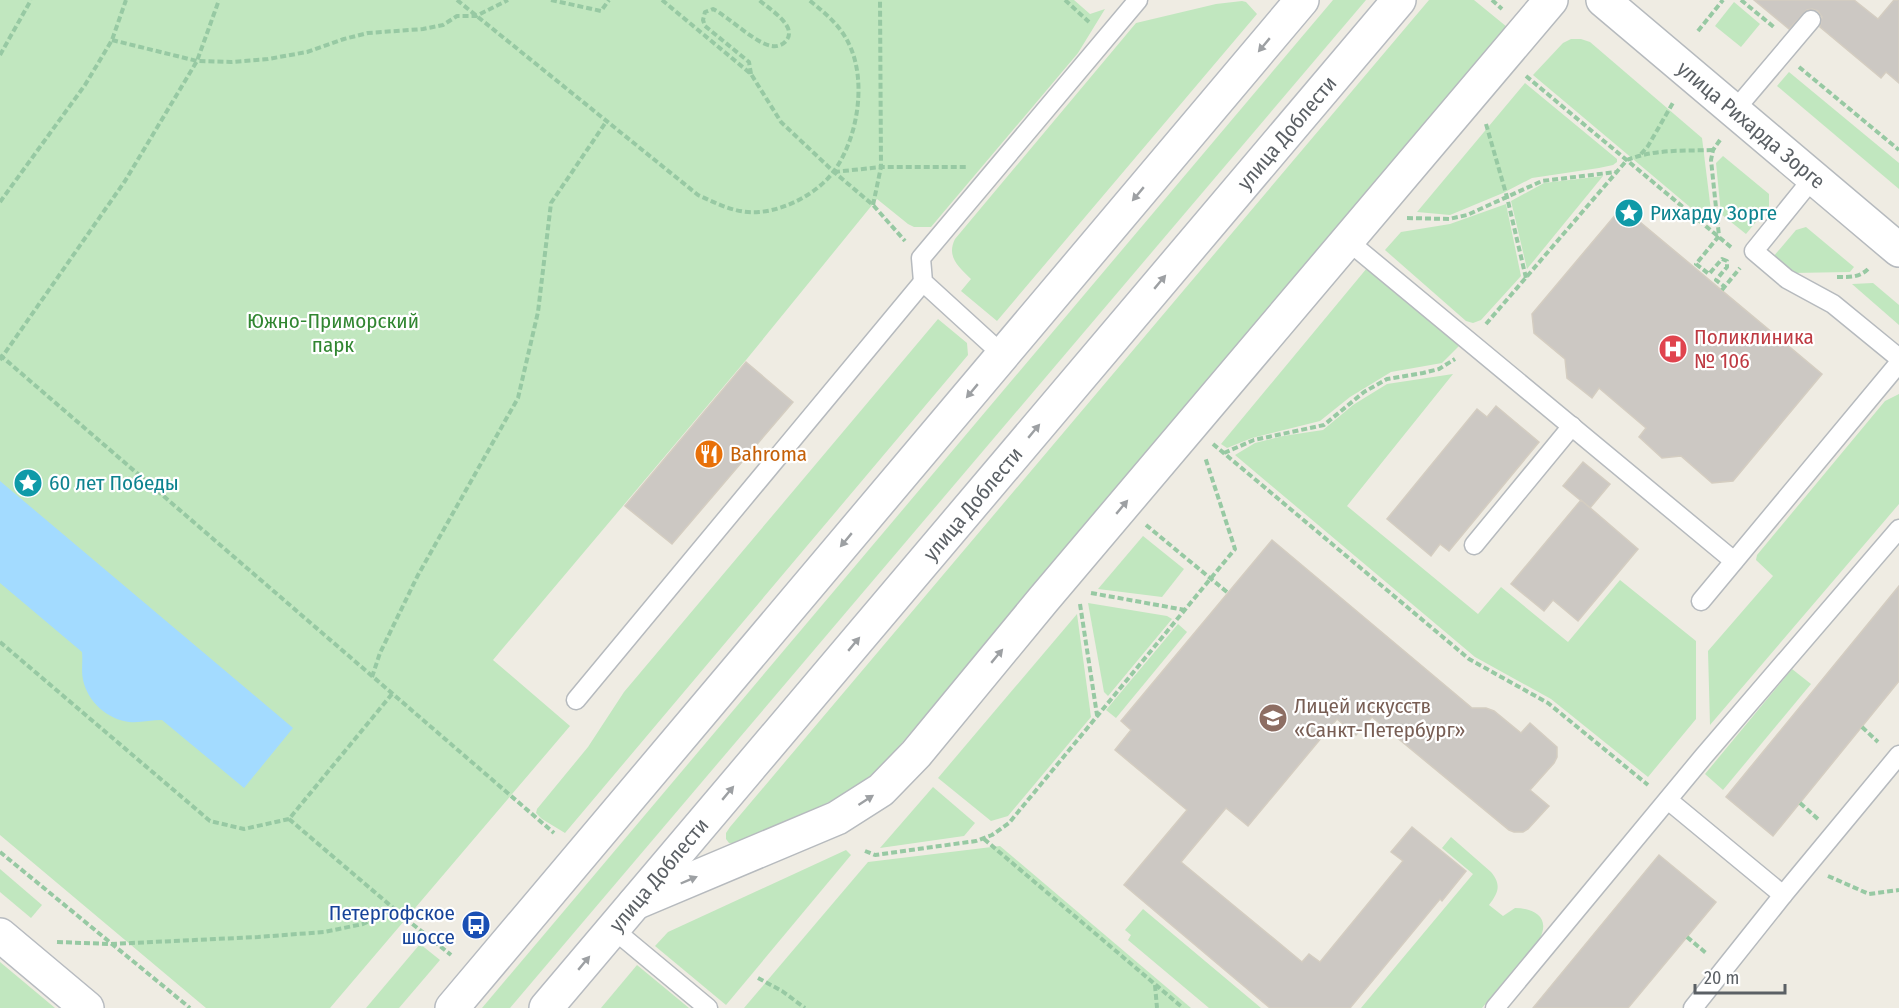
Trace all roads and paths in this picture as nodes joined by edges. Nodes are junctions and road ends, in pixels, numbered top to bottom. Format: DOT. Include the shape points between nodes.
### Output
graph roads {
  1 [pos="31,0"];
  2 [pos="126,0"];
  3 [pos="219,0"];
  4 [pos="457,0"];
  5 [pos="508,0"];
  6 [pos="551,0"];
  7 [pos="609,0"];
  8 [pos="662,0"];
  9 [pos="759,0"];
  10 [pos="809,0"];
  11 [pos="880,0"];
  12 [pos="1065,0"];
  13 [pos="1302,0"];
  14 [pos="1399,0"];
  15 [pos="1551,0"];
  16 [pos="1603,0"];
  17 [pos="1723,0"];
  18 [pos="1741,0"];
  19 [pos="1130,3"];
  20 [pos="476,16"];
  21 [pos="1811,20"];
  22 [pos="1698,31"];
  23 [pos="1107,38"];
  24 [pos="112,40"];
  25 [pos="1787,48"];
  26 [pos="0,55"];
  27 [pos="196,60"];
  28 [pos="1523,73"];
  29 [pos="751,74"];
  30 [pos="1674,101"];
  31 [pos="1734,111"];
  32 [pos="1484,118"];
  33 [pos="607,122"];
  34 [pos="1720,140"];
  35 [pos="1713,150"];
  36 [pos="1899,150"];
  37 [pos="1640,154"];
  38 [pos="1627,160"];
  39 [pos="882,167"];
  40 [pos="998,167"];
  41 [pos="834,172"];
  42 [pos="1617,172"];
  43 [pos="1813,178"];
  44 [pos="1507,197"];
  45 [pos="0,202"];
  46 [pos="873,205"];
  47 [pos="1400,218"];
  48 [pos="1719,236"];
  49 [pos="1895,237"];
  50 [pos="1347,242"];
  51 [pos="1740,254"];
  52 [pos="921,258"];
  53 [pos="1734,276"];
  54 [pos="1526,278"];
  55 [pos="923,282"];
  56 [pos="1471,343"];
  57 [pos="1003,354"];
  58 [pos="1,358"];
  59 [pos="1899,358"];
  60 [pos="1899,363"];
  61 [pos="1572,426"];
  62 [pos="1210,442"];
  63 [pos="1203,451"];
  64 [pos="1224,453"];
  65 [pos="1143,523"];
  66 [pos="1899,529"];
  67 [pos="1474,545"];
  68 [pos="1734,561"];
  69 [pos="1210,578"];
  70 [pos="1084,592"];
  71 [pos="1227,592"];
  72 [pos="1079,598"];
  73 [pos="1701,601"];
  74 [pos="1185,610"];
  75 [pos="0,642"];
  76 [pos="372,676"];
  77 [pos="392,694"];
  78 [pos="576,700"];
  79 [pos="1097,716"];
  80 [pos="1898,758"];
  81 [pos="1668,800"];
  82 [pos="289,819"];
  83 [pos="554,833"];
  84 [pos="983,838"];
  85 [pos="865,851"];
  86 [pos="0,852"];
  87 [pos="1806,867"];
  88 [pos="1899,890"];
  89 [pos="1783,895"];
  90 [pos="635,903"];
  91 [pos="394,909"];
  92 [pos="613,929"];
  93 [pos="0,935"];
  94 [pos="53,941"];
  95 [pos="111,944"];
  96 [pos="452,955"];
  97 [pos="758,978"];
  98 [pos="1155,984"];
  99 [pos="87,1008"];
  100 [pos="189,1008"];
  101 [pos="452,1008"];
  102 [pos="546,1008"];
  103 [pos="708,1008"];
  104 [pos="805,1008"];
  105 [pos="1157,1008"];
  106 [pos="1183,1008"];
  107 [pos="1495,1008"];
  108 [pos="1693,1008"];
  1 -- 26 [label="path"];
  2 -- 24 [label="path"];
  3 -- 27 [label="path"];
  4 -- 20 [label="path"];
  5 -- 20 [label="path"];
  6 -- 7 [label="path" via="601,11"];
  8 -- 29 [label="path"];
  9 -- 29 [label="path" via="784,21 790,33 782,45 761,42 713,9 705,12 703,20 705,26 749,62"];
  10 -- 41 [label="path" via="834,21 849,44 858,80 858,107 848,146"];
  11 -- 39 [label="path"];
  12 -- 23 [label="path"];
  13 -- 57 [label="main road, one-way"];
  90 -- 14 [label="main road, улица Доблести, one-way"];
  15 -- 50 [label="main road"];
  16 -- 31 [label="main road, улица Рихарда Зорге"];
  17 -- 22 [label="path"];
  18 -- 25 [label="path"];
  19 -- 23 [label="lane"];
  20 -- 27 [label="path" via="457,16 443,25 423,29 368,33 307,52 268,59"];
  20 -- 33 [label="path"];
  21 -- 25 [label="lane"];
  23 -- 40 [label="lane"];
  24 -- 27 [label="path"];
  24 -- 45 [label="path"];
  25 -- 31 [label="lane"];
  25 -- 36 [label="path"];
  27 -- 58 [label="path" via="126,181"];
  28 -- 38 [label="path"];
  29 -- 41 [label="path" via="781,122"];
  30 -- 37 [label="path"];
  31 -- 43 [label="main road, улица Рихарда Зорге"];
  32 -- 44 [label="path"];
  33 -- 41 [label="path" via="698,195 732,210 759,212 786,206"];
  33 -- 76 [label="path" via="551,202 538,312 518,398 418,575"];
  34 -- 35 [label="path"];
  35 -- 37 [label="path"];
  35 -- 48 [label="path"];
  37 -- 38 [label="path"];
  38 -- 42 [label="path"];
  38 -- 48 [label="path"];
  39 -- 40 [label="path"];
  39 -- 41 [label="path"];
  39 -- 46 [label="path"];
  40 -- 52 [label="lane"];
  41 -- 46 [label="path"];
  42 -- 44 [label="path" via="1542,181"];
  42 -- 54 [label="path"];
  43 -- 49 [label="main road, улица Рихарда Зорге"];
  43 -- 59 [label="lane" via="1754,251 1787,279 1833,304"];
  44 -- 47 [label="path" via="1449,219"];
  44 -- 54 [label="path"];
  46 -- 52 [label="path"];
  48 -- 51 [label="path"];
  48 -- 53 [label="path" via="1696,264 1709,274 1722,259 1727,261 1727,267 1716,280 1723,288"];
  50 -- 56 [label="lane"];
  90 -- 50 [label="main road, one-way" via="837,818 881,790 916,754"];
  52 -- 55 [label="lane"];
  54 -- 56 [label="path"];
  55 -- 57 [label="lane"];
  55 -- 78 [label="lane"];
  56 -- 61 [label="lane"];
  56 -- 64 [label="path" via="1439,369 1388,380 1364,392 1324,425 1254,440"];
  57 -- 101 [label="main road, one-way"];
  58 -- 76 [label="path"];
  60 -- 68 [label="lane"];
  61 -- 67 [label="lane"];
  61 -- 68 [label="lane"];
  62 -- 64 [label="path"];
  63 -- 69 [label="path" via="1235,549"];
  64 -- 81 [label="path" via="1469,659 1548,703"];
  65 -- 69 [label="path"];
  66 -- 81 [label="lane"];
  68 -- 73 [label="lane"];
  69 -- 71 [label="path"];
  69 -- 74 [label="path"];
  70 -- 74 [label="path"];
  72 -- 79 [label="path"];
  74 -- 79 [label="path"];
  75 -- 82 [label="path" via="210,821 244,830"];
  76 -- 77 [label="path"];
  77 -- 82 [label="path"];
  77 -- 83 [label="path"];
  79 -- 84 [label="path" via="1009,823"];
  80 -- 87 [label="lane"];
  81 -- 89 [label="lane"];
  81 -- 107 [label="lane"];
  82 -- 91 [label="path"];
  84 -- 85 [label="path" via="875,855"];
  84 -- 98 [label="path"];
  86 -- 95 [label="path"];
  87 -- 88 [label="path" via="1869,894"];
  87 -- 89 [label="lane"];
  89 -- 108 [label="lane"];
  90 -- 92 [label="main road, улица Доблести"];
  91 -- 95 [label="path" via="363,924 324,932"];
  91 -- 96 [label="path"];
  102 -- 92 [label="main road, улица Доблести, one-way"];
  92 -- 103 [label="lane"];
  93 -- 99 [label="main road"];
  94 -- 95 [label="path"];
  95 -- 100 [label="path"];
  97 -- 104 [label="path"];
  98 -- 105 [label="path"];
  98 -- 106 [label="path"];
}
